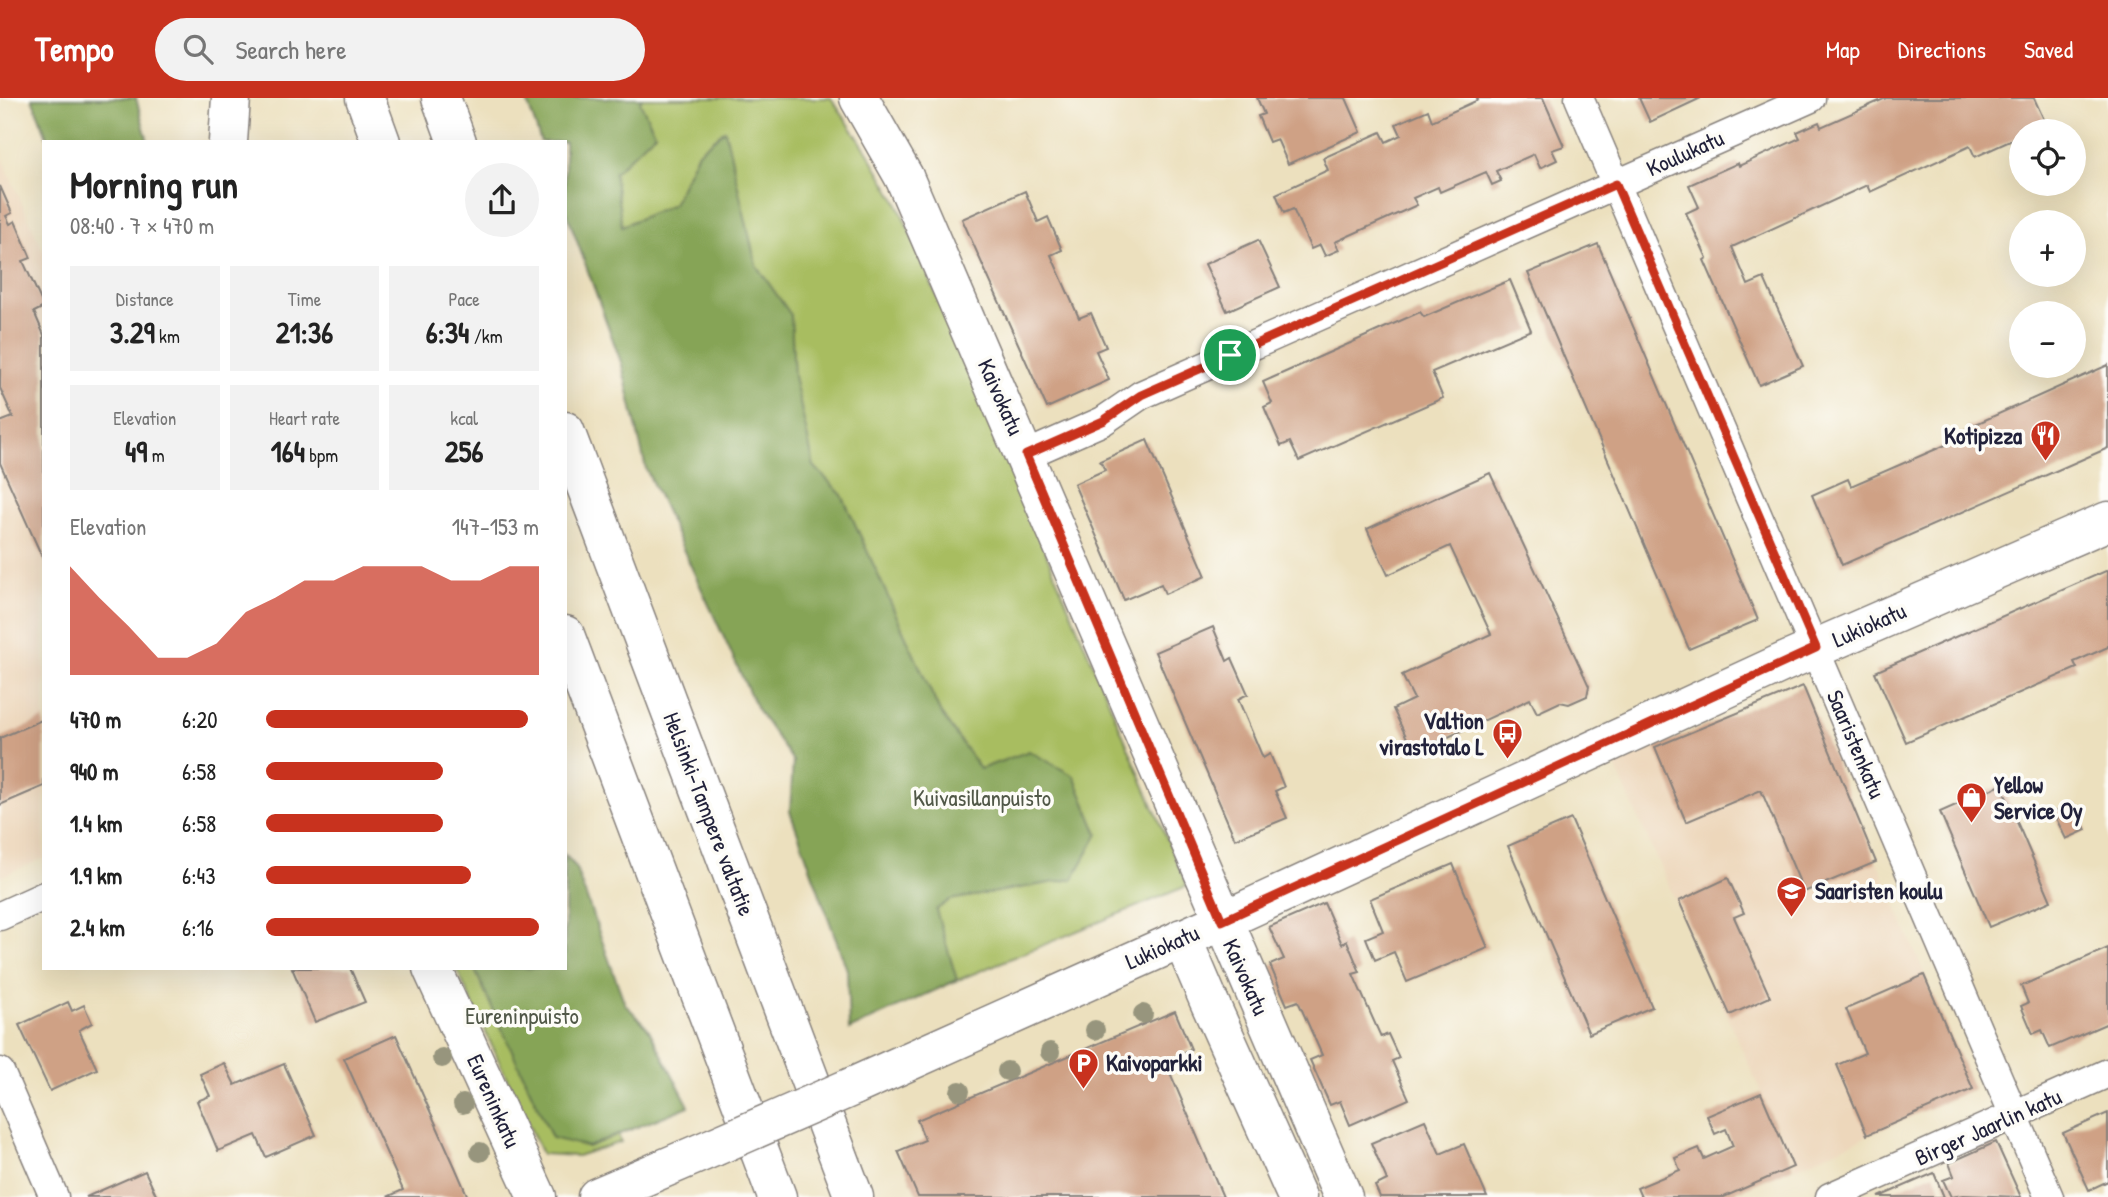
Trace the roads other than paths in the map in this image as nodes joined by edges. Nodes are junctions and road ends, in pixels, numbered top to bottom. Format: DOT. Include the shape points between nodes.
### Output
graph roads {
  1 [pos="231,98"];
  2 [pos="365,98"];
  3 [pos="441,98"];
  4 [pos="859,98"];
  5 [pos="1579,98"];
  6 [pos="1811,98"];
  7 [pos="228,140"];
  8 [pos="380,140"];
  9 [pos="456,140"];
  10 [pos="1616,184"];
  11 [pos="567,436"];
  12 [pos="1026,455"];
  13 [pos="2108,521"];
  14 [pos="567,640"];
  15 [pos="1816,648"];
  16 [pos="42,897"];
  17 [pos="0,916"];
  18 [pos="1222,921"];
  19 [pos="1182,938"];
  20 [pos="433,970"];
  21 [pos="0,1072"];
  22 [pos="2108,1073"];
  23 [pos="2015,1115"];
  24 [pos="54,1197"];
  25 [pos="537,1197"];
  26 [pos="597,1197"];
  27 [pos="777,1197"];
  28 [pos="854,1197"];
  29 [pos="1297,1197"];
  30 [pos="1343,1197"];
  31 [pos="1830,1197"];
  32 [pos="2049,1197"];
  1 -- 7 [label="main road"];
  2 -- 8 [label="main road"];
  3 -- 9 [label="main road"];
  4 -- 12 [label="main road, Kaivokatu" via="904,177"];
  5 -- 10 [label="street, Saaristenkatu"];
  6 -- 10 [label="street, Koulukatu"];
  10 -- 12 [label="street, Koulukatu" via="1141,395 1103,421"];
  10 -- 15 [label="street, Saaristenkatu"];
  11 -- 28 [label="main road, Helsinki-Tampere valtatie"];
  12 -- 18 [label="main road, Kaivokatu"];
  13 -- 15 [label="main road, Lukiokatu"];
  14 -- 27 [label="main road"];
  15 -- 18 [label="main road, Lukiokatu"];
  15 -- 23 [label="street, Saaristenkatu"];
  16 -- 17 [label="street"];
  18 -- 19 [label="main road, Lukiokatu"];
  18 -- 30 [label="main road, Kaivokatu"];
  19 -- 26 [label="main road, Lukiokatu, bridge"];
  19 -- 29 [label="main road, Kaivokatu"];
  20 -- 25 [label="main road, Eureninkatu"];
  21 -- 24 [label="street"];
  22 -- 23 [label="street, Birger Jaarlin katu"];
  23 -- 31 [label="street, Birger Jaarlin katu"];
  23 -- 32 [label="street, Saaristenkatu"];
}
